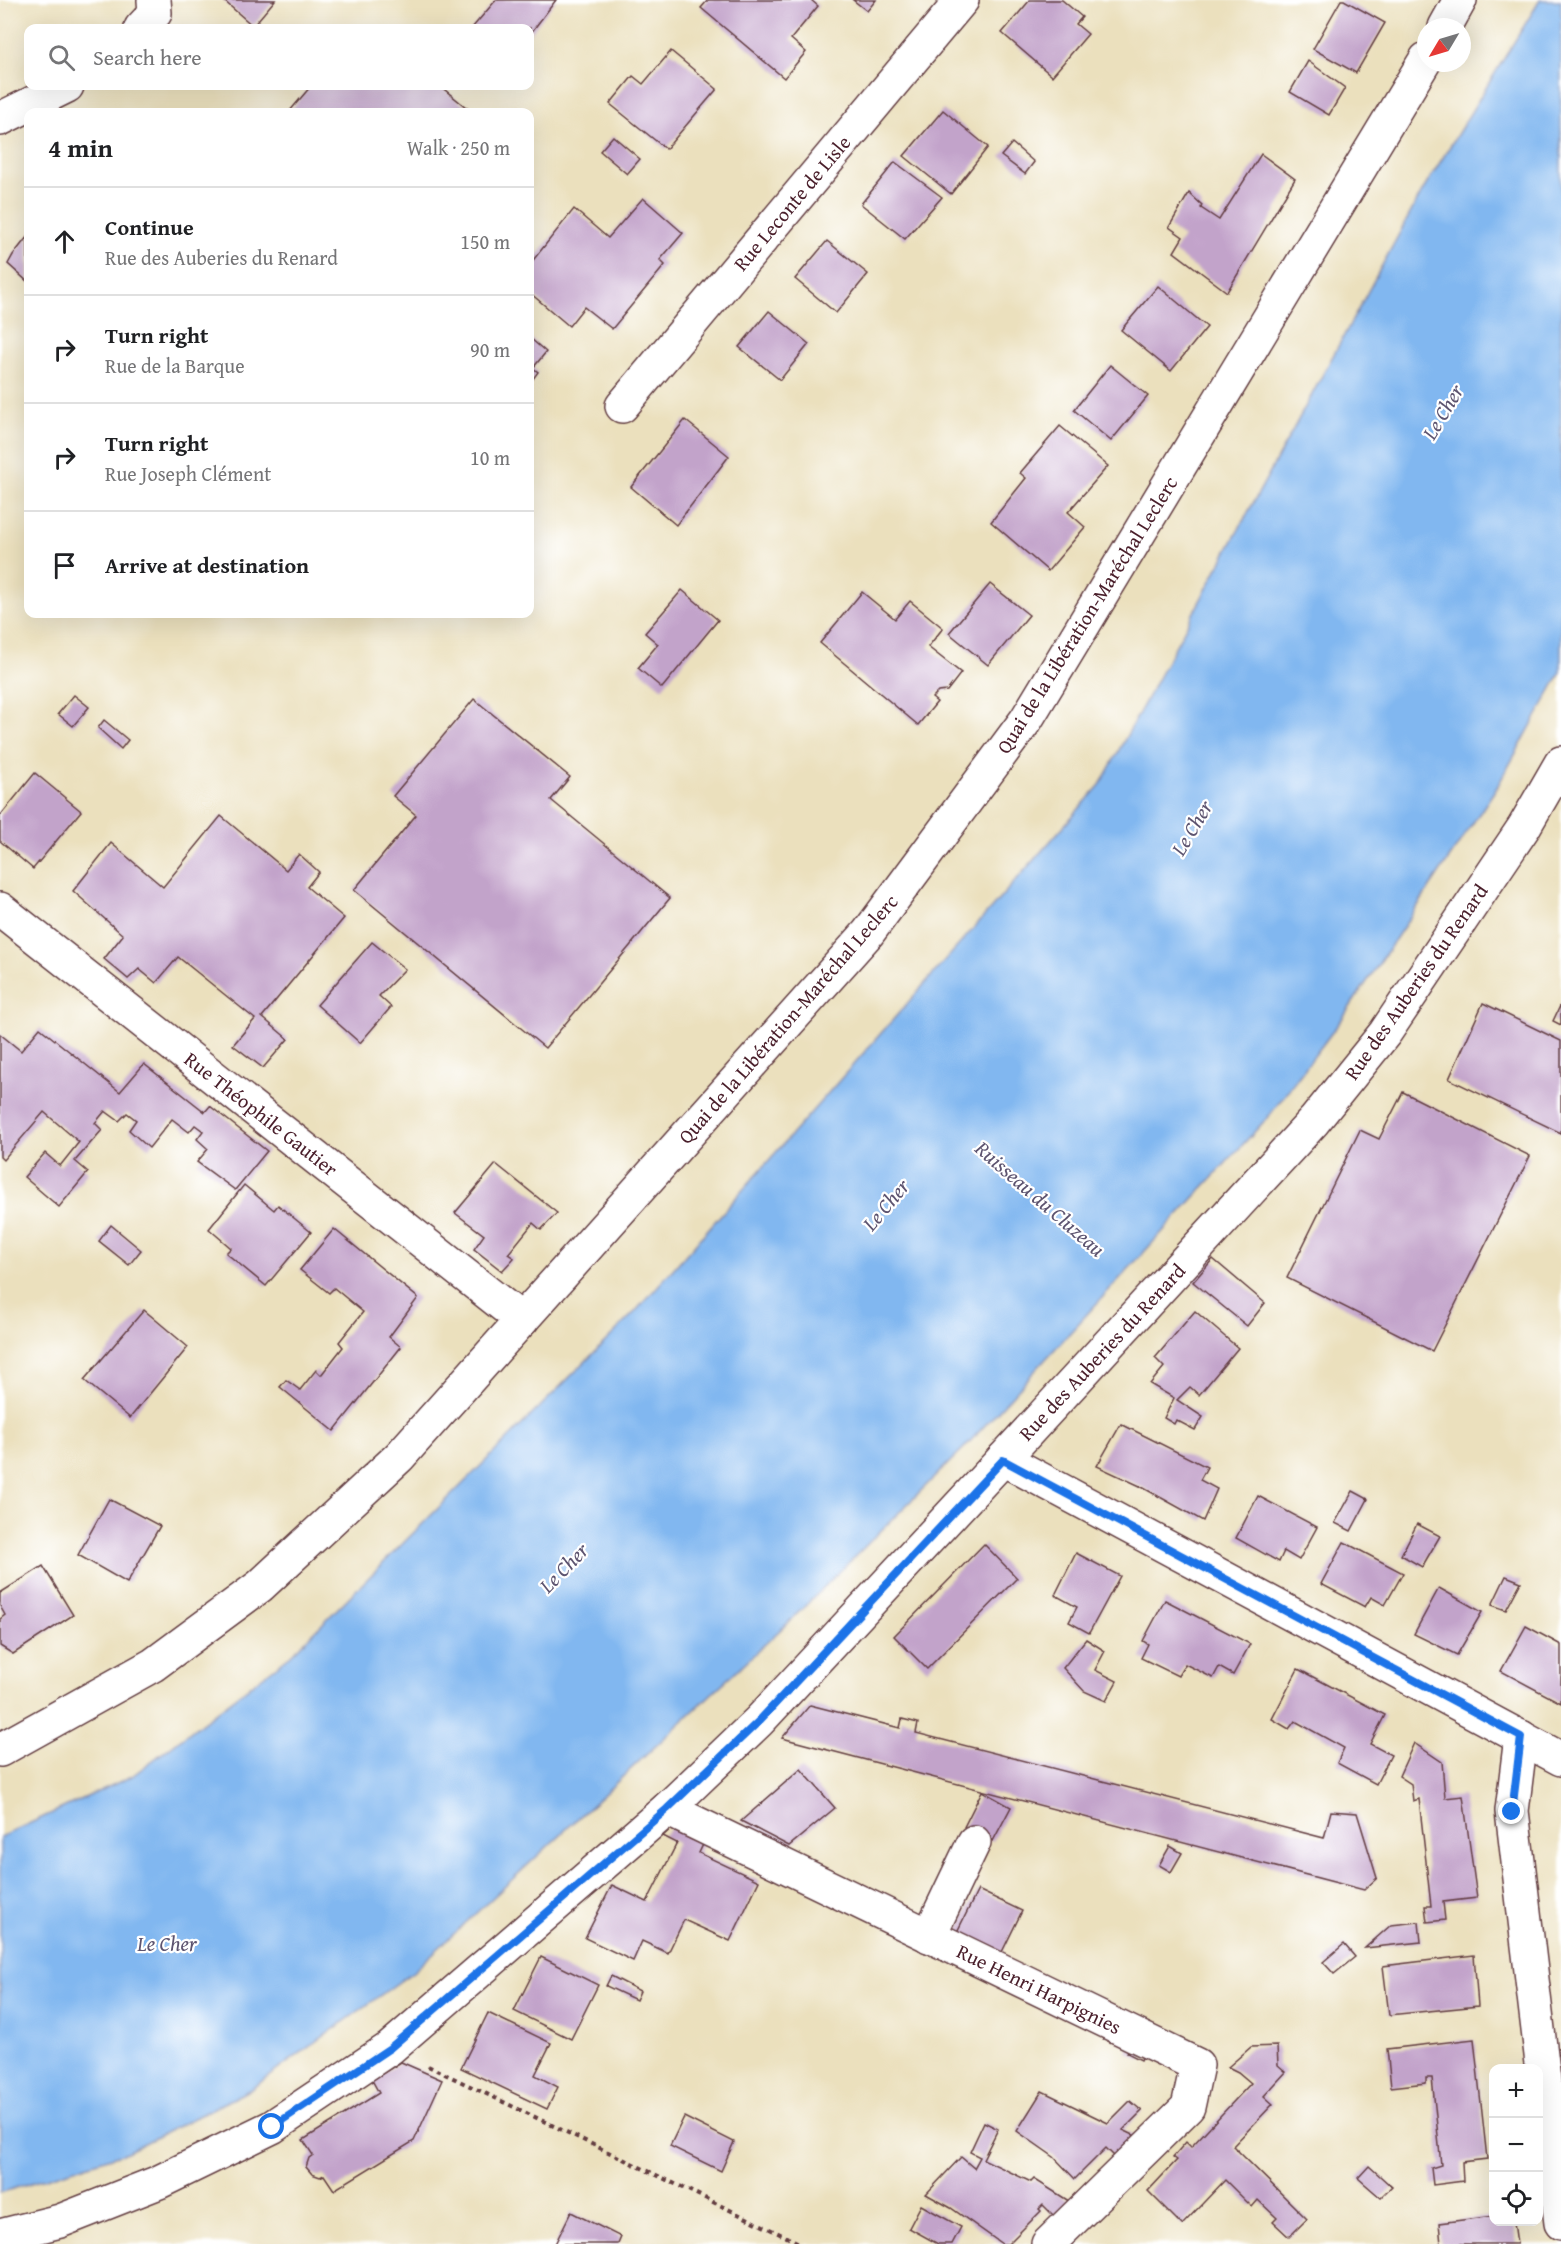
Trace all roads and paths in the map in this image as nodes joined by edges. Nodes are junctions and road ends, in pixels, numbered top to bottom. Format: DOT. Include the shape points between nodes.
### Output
graph roads {
  1 [pos="154,0"];
  2 [pos="962,0"];
  3 [pos="1460,0"];
  4 [pos="1450,18"];
  5 [pos="145,24"];
  6 [pos="1418,72"];
  7 [pos="59,90"];
  8 [pos="0,119"];
  9 [pos="622,406"];
  10 [pos="1561,764"];
  11 [pos="0,909"];
  12 [pos="522,1320"];
  13 [pos="1003,1460"];
  14 [pos="1521,1737"];
  15 [pos="0,1750"];
  16 [pos="1561,1759"];
  17 [pos="667,1809"];
  18 [pos="974,1842"];
  19 [pos="929,1936"];
  20 [pos="390,2048"];
  21 [pos="1561,2223"];
  22 [pos="0,2236"];
  23 [pos="801,2244"];
  24 [pos="1048,2244"];
  1 -- 5 [label="street" via="155,13"];
  2 -- 9 [label="street, Rue Leconte de Lisle"];
  3 -- 4 [label="street"];
  6 -- 12 [label="street, Quai de la Libération-Maréchal Leclerc" via="1026,720 868,933"];
  7 -- 8 [label="street"];
  10 -- 13 [label="street, Rue des Auberies du Renard" via="1524,827 1391,1023 1314,1121"];
  11 -- 12 [label="street, Rue Théophile Gautier"];
  12 -- 15 [label="street, Quai de la Libération-Maréchal Leclerc" via="399,1457 260,1586 153,1665"];
  13 -- 14 [label="street"];
  13 -- 17 [label="street, Rue des Auberies du Renard" via="759,1721"];
  14 -- 16 [label="street"];
  14 -- 21 [label="street" via="1512,1812"];
  17 -- 19 [label="street, Rue Henri Harpignies"];
  17 -- 20 [label="street, Rue des Auberies du Renard"];
  18 -- 19 [label="street"];
  19 -- 24 [label="street, Rue Henri Harpignies" via="1197,2065 1188,2107"];
  20 -- 22 [label="street, Rue des Auberies du Renard" via="272,2127 159,2182 60,2221"];
  20 -- 23 [label="path"];
}
